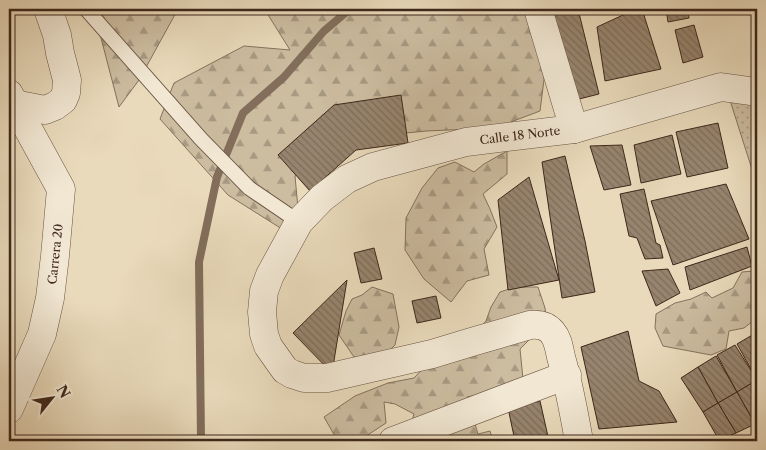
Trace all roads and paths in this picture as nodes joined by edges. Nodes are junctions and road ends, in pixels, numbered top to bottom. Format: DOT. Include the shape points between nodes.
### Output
graph roads {
  1 [pos="48,9"];
  2 [pos="86,9"];
  3 [pos="538,9"];
  4 [pos="757,92"];
  5 [pos="11,99"];
  6 [pos="574,129"];
  7 [pos="299,222"];
  8 [pos="567,375"];
  9 [pos="9,409"];
  10 [pos="393,441"];
  11 [pos="579,441"];
  1 -- 5 [label="street" via="67,80 66,93 63,100 45,110"];
  2 -- 7 [label="lane" via="249,188"];
  3 -- 6 [label="street"];
  4 -- 6 [label="street, Calle 18 Norte" via="721,87"];
  5 -- 9 [label="street, Carrera 20" via="61,189 50,298 42,334"];
  6 -- 7 [label="street, Calle 18 Norte" via="466,142 373,167 347,179 322,198"];
  7 -- 8 [label="street, Calle 18 Norte" via="270,275 264,290 262,312 268,346 285,370 292,374 304,378 327,378 432,354 538,324 550,330 556,338"];
  8 -- 10 [label="street"];
  8 -- 11 [label="street"];
}
